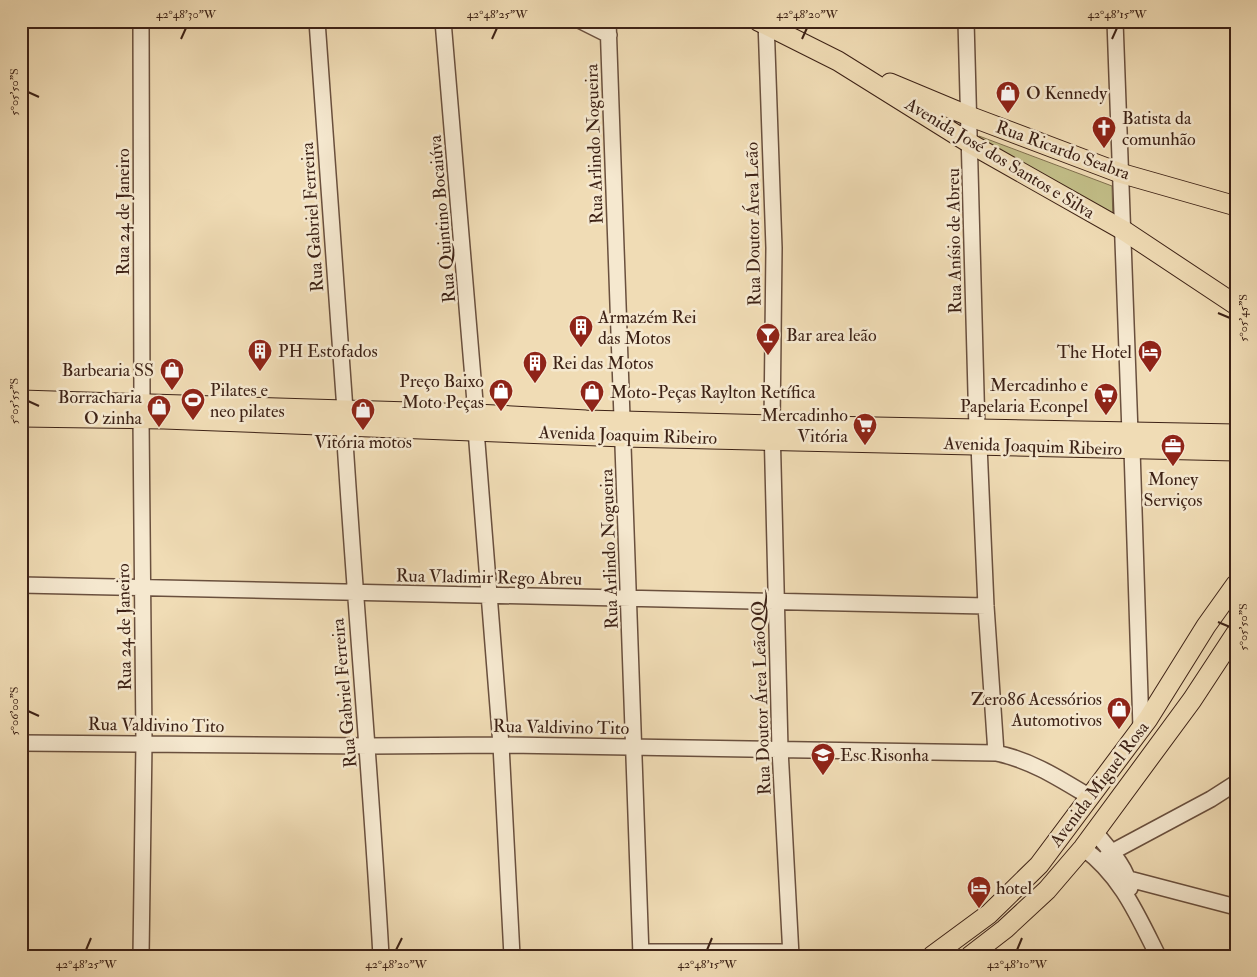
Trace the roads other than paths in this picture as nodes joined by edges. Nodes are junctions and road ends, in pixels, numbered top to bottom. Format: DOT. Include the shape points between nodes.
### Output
graph roads {
  1 [pos="142,21"];
  2 [pos="317,21"];
  3 [pos="443,21"];
  4 [pos="581,21"];
  5 [pos="966,21"];
  6 [pos="1115,21"];
  7 [pos="763,23"];
  8 [pos="609,28"];
  9 [pos="838,61"];
  10 [pos="970,116"];
  11 [pos="971,144"];
  12 [pos="1120,173"];
  13 [pos="1236,206"];
  14 [pos="1123,230"];
  15 [pos="1236,305"];
  16 [pos="21,400"];
  17 [pos="141,411"];
  18 [pos="21,417"];
  19 [pos="344,418"];
  20 [pos="476,422"];
  21 [pos="622,429"];
  22 [pos="772,432"];
  23 [pos="1236,434"];
  24 [pos="978,437"];
  25 [pos="1131,441"];
  26 [pos="1236,451"];
  27 [pos="1236,584"];
  28 [pos="21,586"];
  29 [pos="142,588"];
  30 [pos="354,593"];
  31 [pos="489,596"];
  32 [pos="629,598"];
  33 [pos="778,602"];
  34 [pos="986,606"];
  35 [pos="1236,633"];
  36 [pos="1141,728"];
  37 [pos="144,742"];
  38 [pos="21,743"];
  39 [pos="501,745"];
  40 [pos="368,746"];
  41 [pos="634,747"];
  42 [pos="780,748"];
  43 [pos="996,752"];
  44 [pos="1236,783"];
  45 [pos="1090,798"];
  46 [pos="1094,832"];
  47 [pos="1083,848"];
  48 [pos="1107,857"];
  49 [pos="1129,879"];
  50 [pos="1133,904"];
  51 [pos="1236,908"];
  52 [pos="641,954"];
  53 [pos="791,954"];
  54 [pos="142,956"];
  55 [pos="381,956"];
  56 [pos="512,956"];
  57 [pos="932,956"];
  58 [pos="970,956"];
  59 [pos="1158,956"];
  1 -- 17 [label="street, Rua 24 de Janeiro"];
  2 -- 19 [label="street, Rua Gabriel Ferreira"];
  3 -- 20 [label="street, Rua Quintino Bocaiúva"];
  4 -- 8 [label="street"];
  5 -- 10 [label="street, Rua Anísio de Abreu"];
  6 -- 12 [label="street"];
  7 -- 9 [label="main road, Avenida José dos Santos e Silva"];
  7 -- 22 [label="street, Rua Doutor Área Leão" via="774,248"];
  8 -- 21 [label="street, Rua Arlindo Nogueira"];
  9 -- 10 [label="main road, Rua Ricardo Seabra"];
  9 -- 11 [label="main road, Avenida José dos Santos e Silva"];
  10 -- 11 [label="street, Rua Anísio de Abreu"];
  10 -- 12 [label="main road, Rua Ricardo Seabra"];
  11 -- 14 [label="main road, Avenida José dos Santos e Silva"];
  11 -- 24 [label="street, Rua Anísio de Abreu"];
  12 -- 13 [label="main road, Rua Ricardo Seabra"];
  12 -- 14 [label="street"];
  14 -- 15 [label="main road, Avenida José dos Santos e Silva"];
  14 -- 25 [label="street"];
  16 -- 17 [label="main road, Avenida Joaquim Ribeiro"];
  17 -- 18 [label="main road, Avenida Joaquim Ribeiro"];
  17 -- 19 [label="main road, Avenida Joaquim Ribeiro"];
  17 -- 29 [label="street, Rua 24 de Janeiro"];
  19 -- 20 [label="main road, Avenida Joaquim Ribeiro"];
  19 -- 30 [label="street, Rua Gabriel Ferreira"];
  20 -- 21 [label="main road, Avenida Joaquim Ribeiro"];
  20 -- 31 [label="street, Rua Quintino Bocaiúva"];
  21 -- 22 [label="main road, Avenida Joaquim Ribeiro"];
  21 -- 32 [label="street, Rua Arlindo Nogueira"];
  22 -- 24 [label="main road, Avenida Joaquim Ribeiro"];
  22 -- 33 [label="street, Rua Doutor Área LeãoQQ"];
  23 -- 25 [label="main road, Avenida Joaquim Ribeiro"];
  24 -- 25 [label="main road, Avenida Joaquim Ribeiro"];
  24 -- 34 [label="street, Rua Anísio de Abreu"];
  25 -- 26 [label="main road, Avenida Joaquim Ribeiro"];
  25 -- 36 [label="street"];
  27 -- 36 [label="main road, Avenida Miguel Rosa"];
  28 -- 29 [label="street, Rua Vladimir Rego Abreu"];
  29 -- 30 [label="street, Rua Vladimir Rego Abreu"];
  29 -- 37 [label="street, Rua 24 de Janeiro"];
  30 -- 31 [label="street, Rua Vladimir Rego Abreu"];
  30 -- 40 [label="street, Rua Gabriel Ferreira"];
  31 -- 32 [label="street, Rua Vladimir Rego Abreu"];
  31 -- 39 [label="street, Rua Quintino Bocaiúva"];
  32 -- 33 [label="street, Rua Vladimir Rego Abreu"];
  32 -- 41 [label="street, Rua Arlindo Nogueira"];
  33 -- 34 [label="street, Rua Vladimir Rego Abreu"];
  33 -- 42 [label="street, Rua Doutor Área LeãoQQ"];
  34 -- 43 [label="street, Rua Anísio de Abreu"];
  35 -- 46 [label="main road, Avenida Miguel Rosa" via="1192,700"];
  36 -- 45 [label="main road, Avenida Miguel Rosa"];
  37 -- 38 [label="street, Rua Valdivino Tito"];
  37 -- 40 [label="street, Rua Valdivino Tito"];
  37 -- 54 [label="street, Rua 24 de Janeiro"];
  39 -- 40 [label="street, Rua Valdivino Tito"];
  39 -- 41 [label="street, Rua Valdivino Tito"];
  39 -- 56 [label="street, Rua Quintino Bocaiúva"];
  40 -- 55 [label="street, Rua Gabriel Ferreira"];
  41 -- 42 [label="street, Rua Valdivino Tito"];
  41 -- 52 [label="street, Rua Arlindo Nogueira"];
  42 -- 43 [label="street, Rua Valdivino Tito"];
  42 -- 53 [label="street, Rua Doutor Área LeãoQQ"];
  43 -- 45 [label="street, Rua Valdivino Tito" via="1024,760"];
  44 -- 48 [label="street"];
  45 -- 57 [label="main road, Avenida Miguel Rosa" via="1039,865 1016,889 989,914"];
  46 -- 47 [label="main road, Avenida Miguel Rosa"];
  46 -- 48 [label="street"];
  47 -- 48 [label="street"];
  47 -- 58 [label="main road, Avenida Miguel Rosa" via="1047,890"];
  48 -- 49 [label="street"];
  48 -- 50 [label="street"];
  49 -- 50 [label="street"];
  49 -- 51 [label="street"];
  50 -- 59 [label="street"];
  52 -- 53 [label="street"];
}
